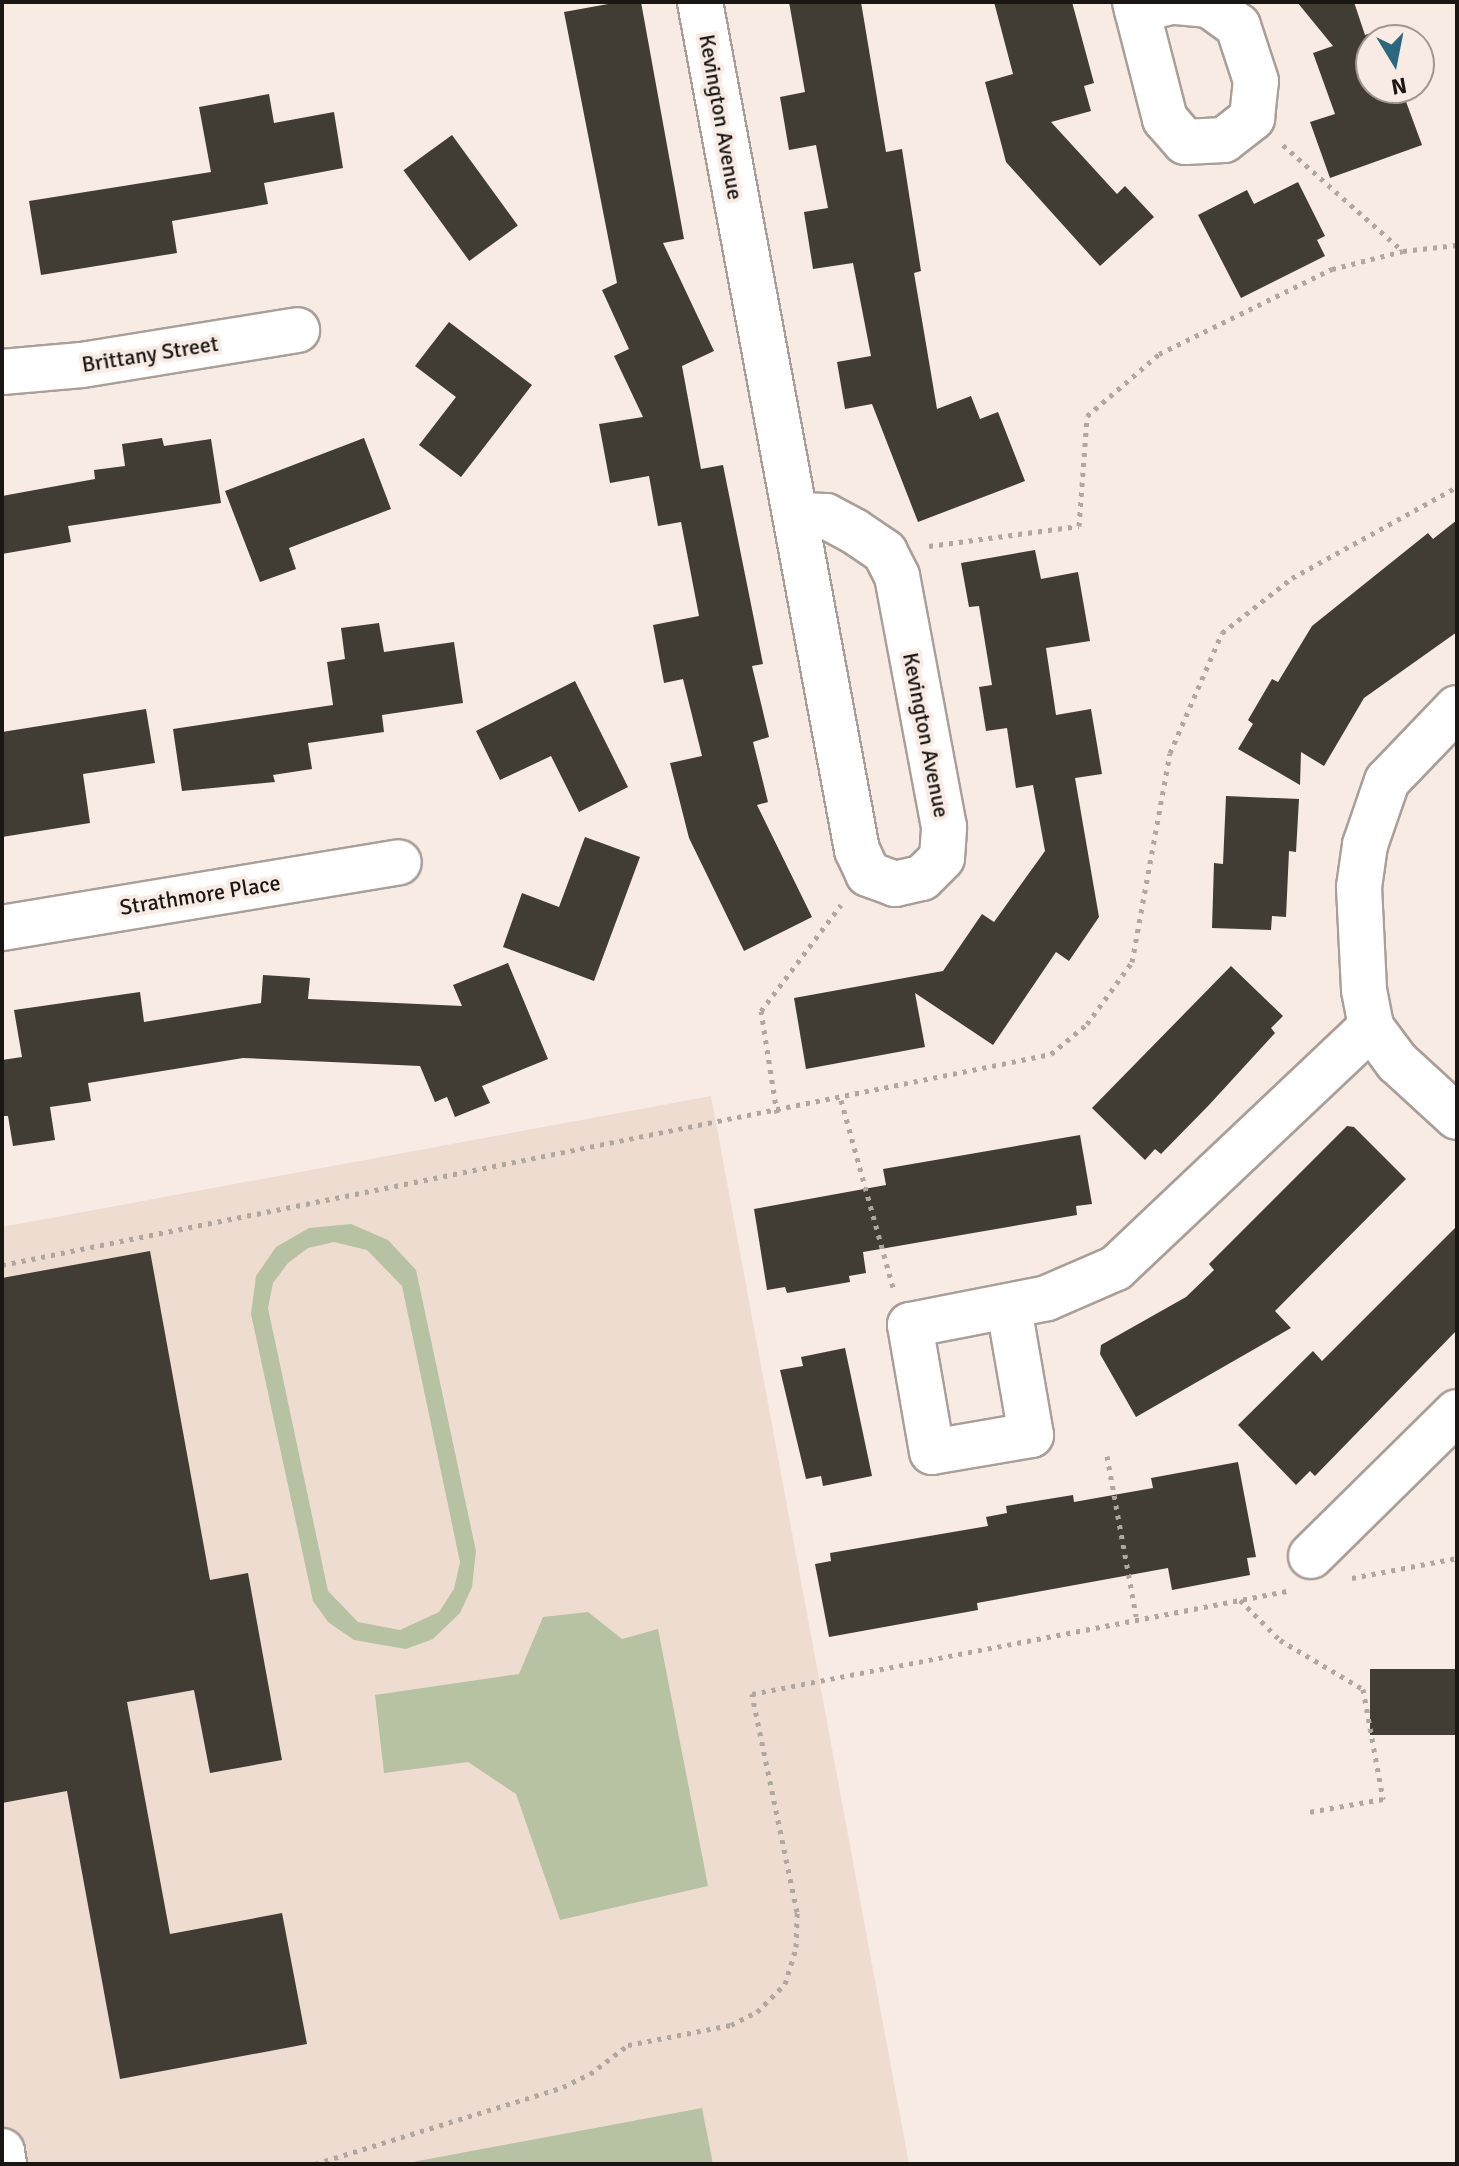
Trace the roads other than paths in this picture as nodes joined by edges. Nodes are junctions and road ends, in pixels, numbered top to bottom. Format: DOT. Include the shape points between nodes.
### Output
graph roads {
  1 [pos="700,2"];
  2 [pos="1136,6"];
  3 [pos="297,330"];
  4 [pos="2,372"];
  5 [pos="795,515"];
  6 [pos="1457,708"];
  7 [pos="399,862"];
  8 [pos="2,928"];
  9 [pos="1371,1027"];
  10 [pos="1457,1117"];
  11 [pos="1009,1308"];
  12 [pos="1457,1412"];
  13 [pos="1306,1572"];
  14 [pos="2,2151"];
  15 [pos="4,2164"];
  1 -- 5 [label="street, Kevington Avenue"];
  2 -- 2 [label="street" via="1209,5 1238,26 1256,81 1252,118 1224,140 1185,142 1165,119"];
  3 -- 4 [label="street, Brittany Street" via="82,365"];
  5 -- 5 [label="street, Kevington Avenue" via="857,850 868,874 895,884 922,878 942,858 944,827 897,576 885,552 826,516"];
  6 -- 9 [label="street" via="1387,781 1365,845 1360,932"];
  7 -- 8 [label="street, Strathmore Place"];
  9 -- 10 [label="street" via="1397,1062"];
  9 -- 11 [label="street" via="1132,1256 1073,1290"];
  11 -- 11 [label="street" via="1031,1435 932,1452 910,1325"];
  12 -- 13 [label="street"];
  14 -- 15 [label="street"];
}
